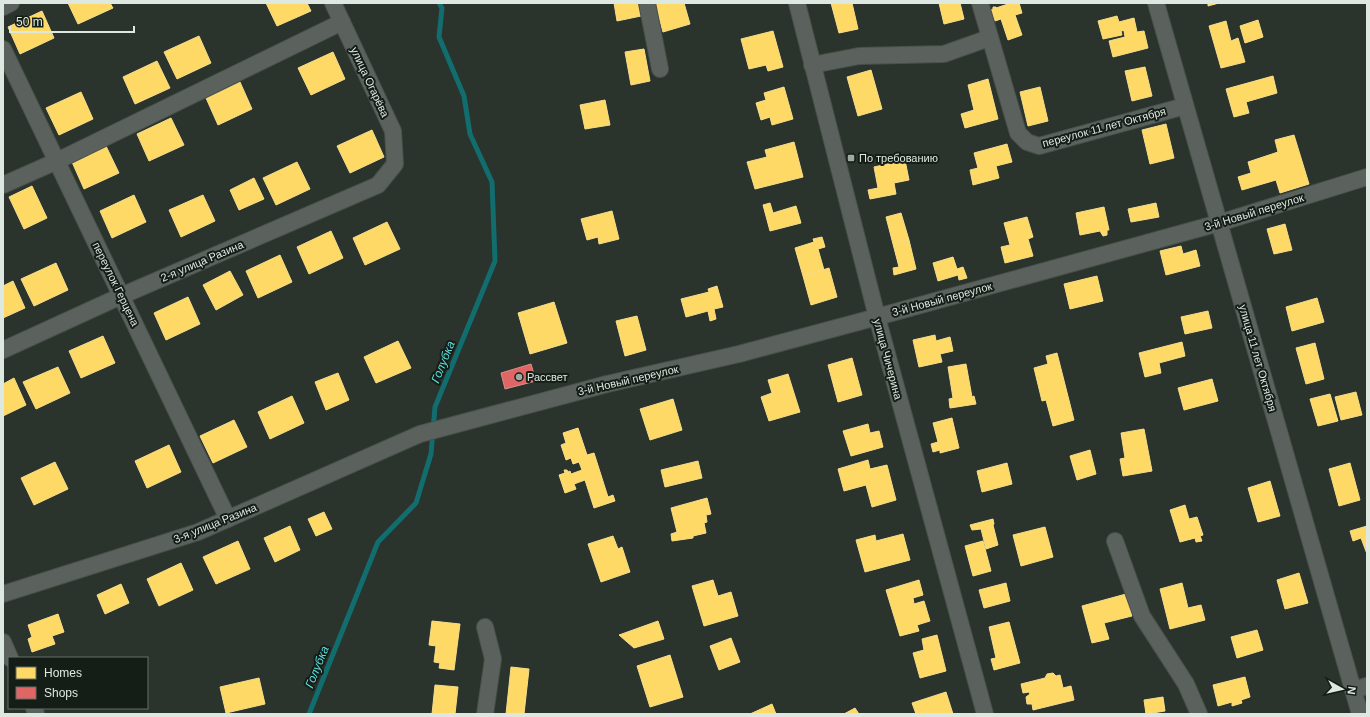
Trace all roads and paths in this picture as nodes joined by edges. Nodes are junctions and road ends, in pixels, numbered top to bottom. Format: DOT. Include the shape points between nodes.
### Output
graph roads {
  1 [pos="11,3"];
  2 [pos="333,3"];
  3 [pos="647,3"];
  4 [pos="797,3"];
  5 [pos="980,3"];
  6 [pos="1156,3"];
  7 [pos="3,7"];
  8 [pos="342,22"];
  9 [pos="989,38"];
  10 [pos="3,49"];
  11 [pos="812,65"];
  12 [pos="660,69"];
  13 [pos="1185,106"];
  14 [pos="56,160"];
  15 [pos="395,164"];
  16 [pos="1367,177"];
  17 [pos="3,185"];
  18 [pos="1219,223"];
  19 [pos="121,296"];
  20 [pos="877,317"];
  21 [pos="3,350"];
  22 [pos="420,434"];
  23 [pos="228,519"];
  24 [pos="1115,540"];
  25 [pos="3,594"];
  26 [pos="485,627"];
  27 [pos="3,642"];
  28 [pos="10,657"];
  29 [pos="1360,688"];
  30 [pos="485,714"];
  31 [pos="985,714"];
  32 [pos="1200,714"];
  33 [pos="1360,714"];
  1 -- 7 [label="street"];
  2 -- 8 [label="street, улица Огарёва"];
  3 -- 12 [label="street"];
  4 -- 11 [label="street, улица Чичерина"];
  5 -- 9 [label="street, переулок 11 лет Октября"];
  6 -- 13 [label="street, улица 11 лет Октября"];
  8 -- 14 [label="street"];
  8 -- 15 [label="street, улица Огарёва" via="393,131"];
  9 -- 11 [label="street" via="944,54 859,56"];
  9 -- 13 [label="street, переулок 11 лет Октября" via="1018,133 1027,142 1039,146"];
  10 -- 14 [label="street, переулок Герцена"];
  11 -- 20 [label="street, улица Чичерина"];
  13 -- 18 [label="street, улица 11 лет Октября"];
  14 -- 17 [label="street"];
  14 -- 19 [label="street, переулок Герцена"];
  15 -- 19 [label="street, 2-я улица Разина" via="378,185"];
  16 -- 18 [label="street, 3-й Новый переулок"];
  18 -- 20 [label="street, 3-й Новый переулок"];
  18 -- 29 [label="street, улица 11 лет Октября"];
  19 -- 21 [label="street, 2-я улица Разина"];
  19 -- 23 [label="street, переулок Герцена"];
  20 -- 22 [label="street, 3-й Новый переулок" via="739,354 607,384"];
  20 -- 31 [label="street, улица Чичерина"];
  22 -- 23 [label="street, 3-я улица Разина"];
  23 -- 25 [label="street, 3-я улица Разина" via="198,532"];
  24 -- 32 [label="street" via="1142,616 1186,684"];
  26 -- 30 [label="street" via="493,659"];
  27 -- 28 [label="street"];
  29 -- 33 [label="street, улица 11 лет Октября"];
}
